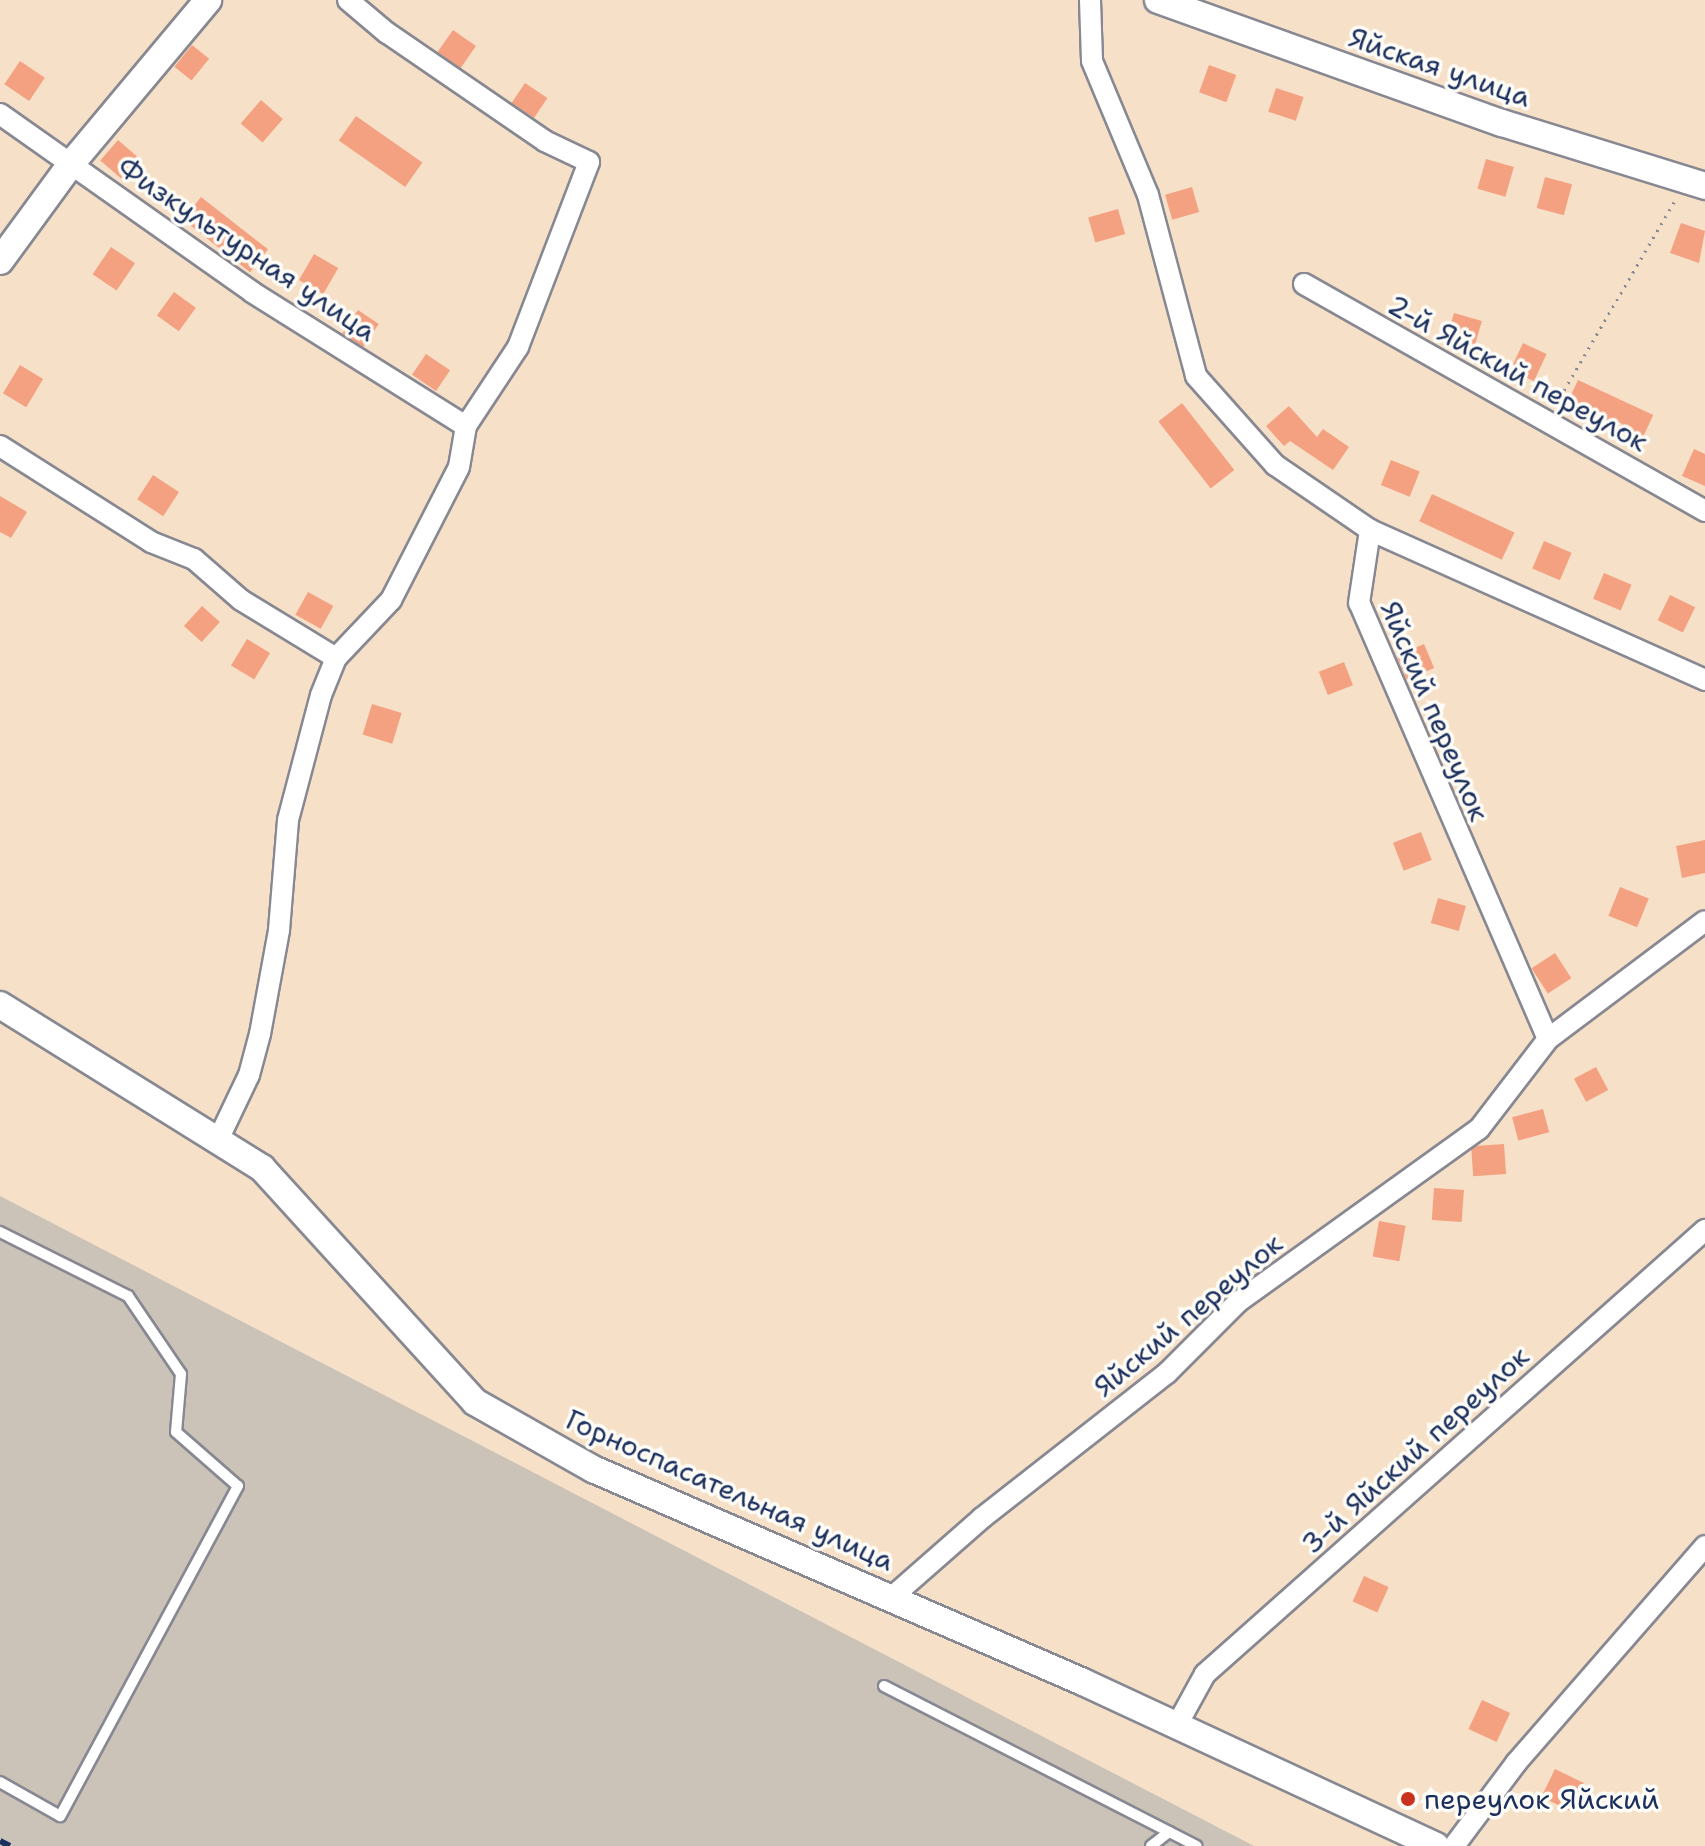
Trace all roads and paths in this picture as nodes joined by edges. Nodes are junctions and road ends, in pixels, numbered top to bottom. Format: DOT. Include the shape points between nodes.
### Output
graph roads {
  1 [pos="208,0"];
  2 [pos="348,0"];
  3 [pos="1090,0"];
  4 [pos="1158,0"];
  5 [pos="0,114"];
  6 [pos="71,164"];
  7 [pos="1696,183"];
  8 [pos="0,261"];
  9 [pos="1304,284"];
  10 [pos="1546,421"];
  11 [pos="466,426"];
  12 [pos="0,446"];
  13 [pos="1705,511"];
  14 [pos="1370,530"];
  15 [pos="336,658"];
  16 [pos="1705,680"];
  17 [pos="1705,921"];
  18 [pos="0,1005"];
  19 [pos="1548,1039"];
  20 [pos="218,1140"];
  21 [pos="1705,1230"];
  22 [pos="0,1232"];
  23 [pos="1705,1546"];
  24 [pos="891,1598"];
  25 [pos="884,1686"];
  26 [pos="1177,1725"];
  27 [pos="0,1782"];
  28 [pos="1169,1832"];
  29 [pos="1151,1846"];
  30 [pos="1196,1846"];
  31 [pos="1436,1846"];
  32 [pos="1454,1846"];
  1 -- 6 [label="street"];
  2 -- 11 [label="street" via="387,33 545,141 589,162 518,347"];
  3 -- 14 [label="street" via="1092,61 1148,195 1196,376 1275,465"];
  4 -- 7 [label="street, Яйская улица" via="1502,123"];
  5 -- 6 [label="street, Физкультурная улица"];
  6 -- 8 [label="street"];
  6 -- 11 [label="street, Физкультурная улица" via="252,292"];
  7 -- 10 [label="path"];
  9 -- 10 [label="street, 2-й Яйский переулок"];
  10 -- 13 [label="street, 2-й Яйский переулок"];
  11 -- 15 [label="street" via="459,467 391,600"];
  12 -- 15 [label="street" via="151,542 194,559 241,600"];
  14 -- 16 [label="street"];
  14 -- 19 [label="street, Яйский переулок" via="1359,603"];
  15 -- 20 [label="street" via="288,820 279,930 260,1034 249,1075"];
  17 -- 19 [label="street, Яйский переулок"];
  18 -- 20 [label="street, Горноспасательная улица"];
  19 -- 24 [label="street, Яйский переулок" via="1479,1129 1238,1302 1167,1373 982,1518"];
  20 -- 24 [label="street, Горноспасательная улица" via="262,1168 475,1402 593,1469"];
  21 -- 26 [label="street, 3-й Яйский переулок" via="1205,1674"];
  22 -- 27 [label="lane" via="128,1296 181,1374 176,1432 238,1486 60,1816"];
  23 -- 32 [label="street" via="1516,1763"];
  24 -- 26 [label="street, Горноспасательная улица"];
  25 -- 28 [label="lane"];
  26 -- 31 [label="street, Горноспасательная улица"];
  28 -- 29 [label="lane"];
  28 -- 30 [label="lane"];
}
